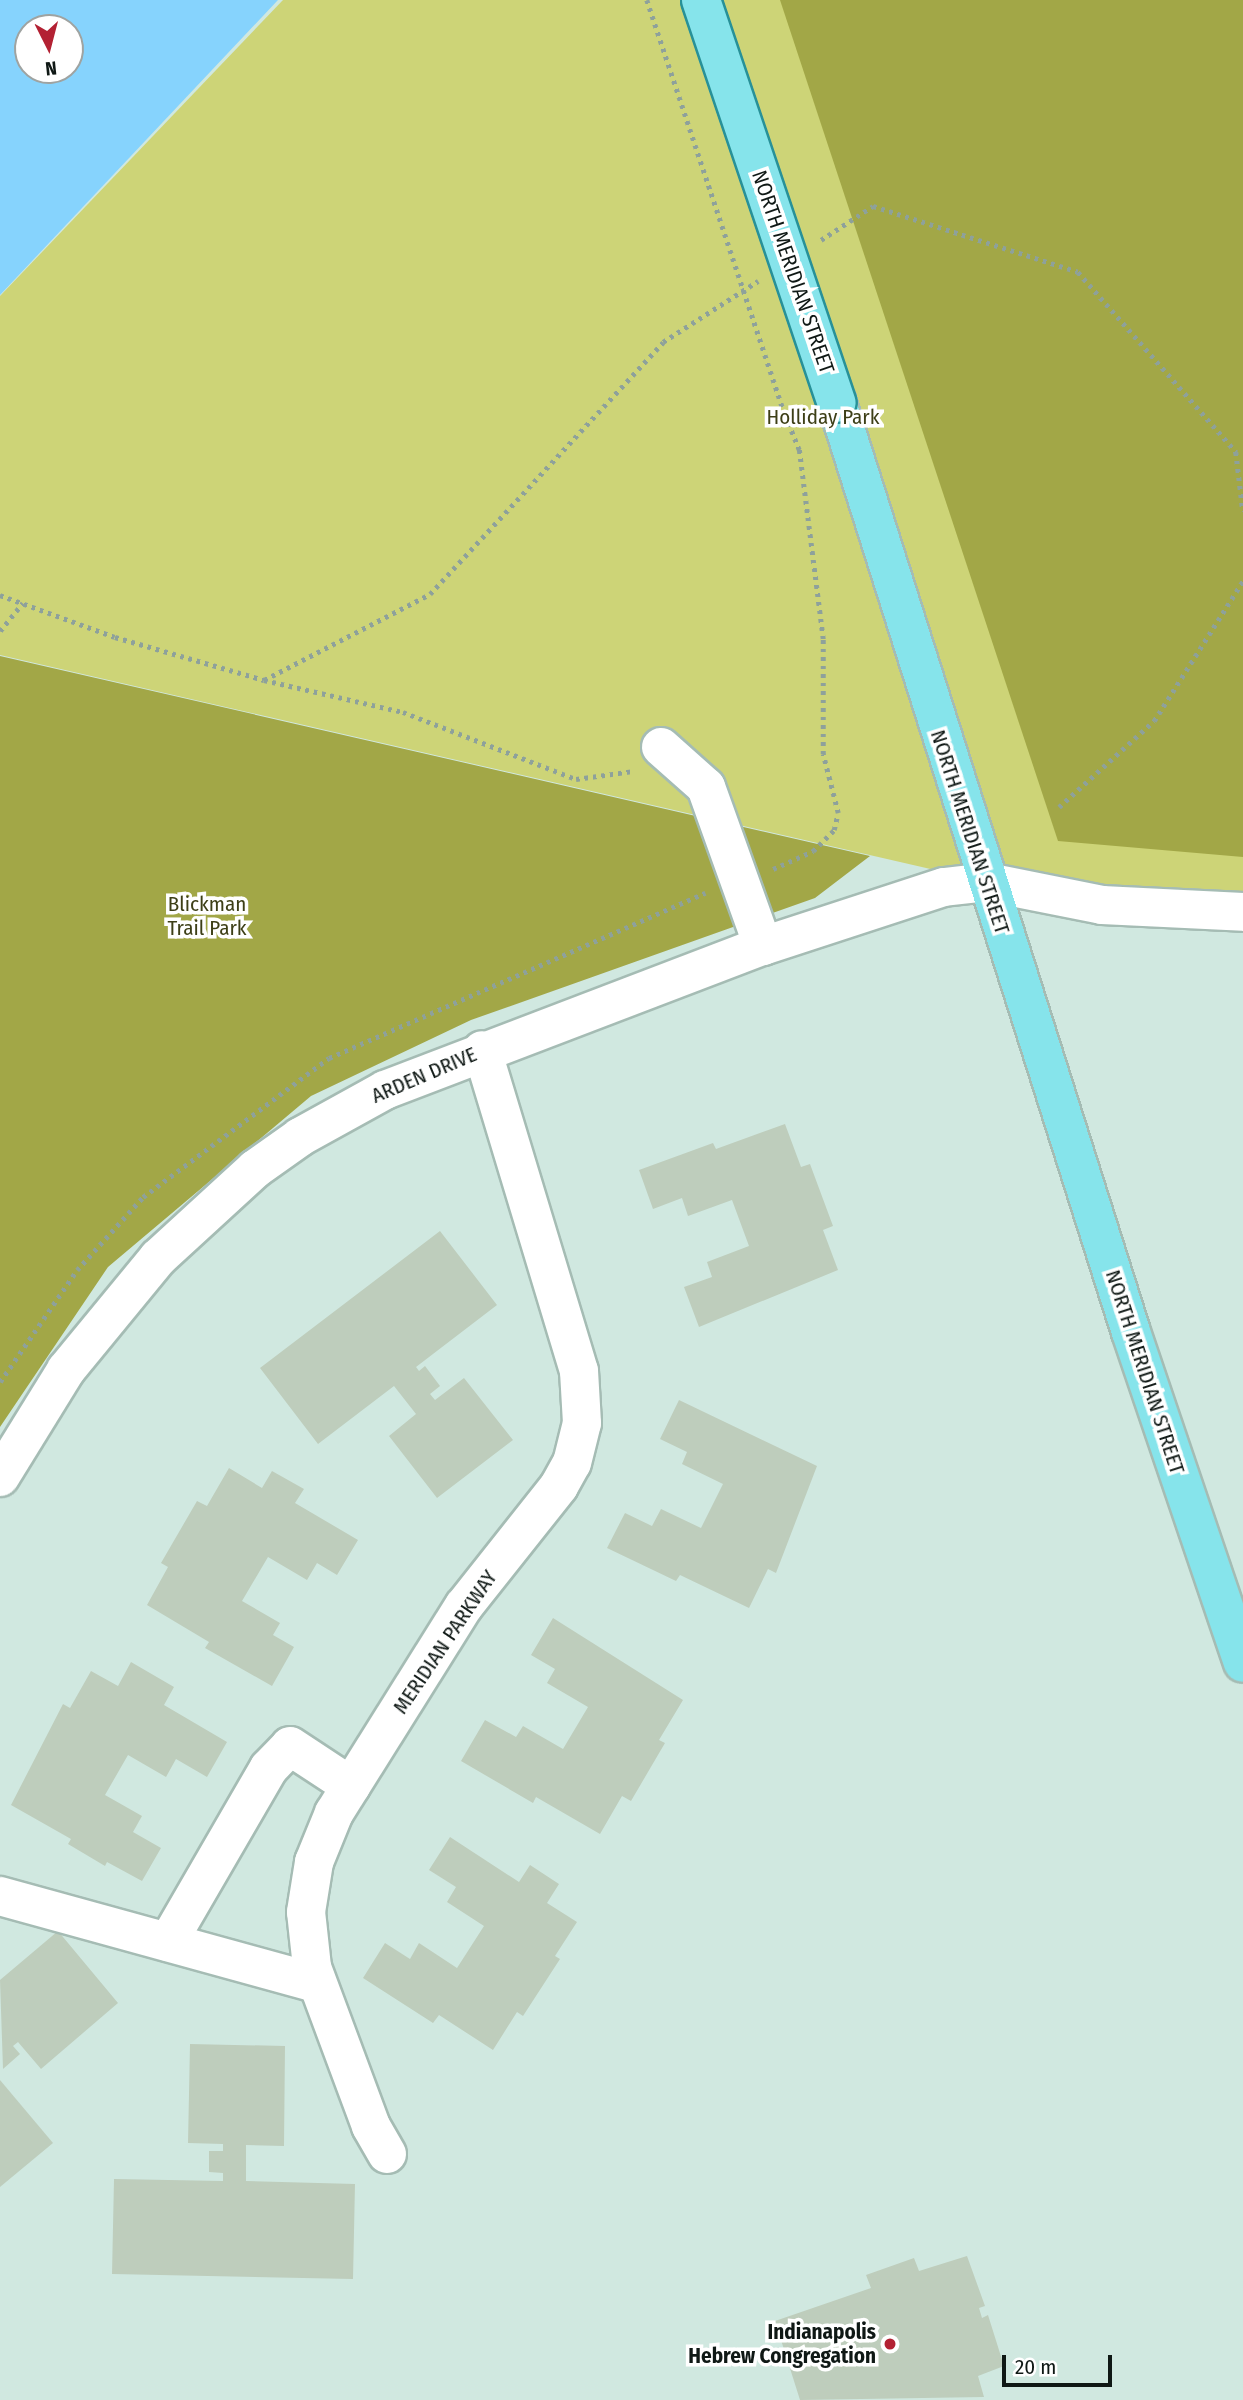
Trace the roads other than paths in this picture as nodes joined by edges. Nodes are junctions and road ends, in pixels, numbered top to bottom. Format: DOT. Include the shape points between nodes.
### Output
graph roads {
  1 [pos="701,0"];
  2 [pos="661,747"];
  3 [pos="987,882"];
  4 [pos="1243,912"];
  5 [pos="763,946"];
  6 [pos="482,1050"];
  7 [pos="0,1477"];
  8 [pos="1243,1663"];
  9 [pos="351,1786"];
  10 [pos="0,1896"];
  11 [pos="168,1942"];
  12 [pos="316,1983"];
  13 [pos="387,2154"];
  1 -- 3 [label="main road, NORTH MERIDIAN STREET, bridge" via="837,403"];
  2 -- 5 [label="street" via="706,787"];
  3 -- 4 [label="street, ARDEN DRIVE" via="1102,905"];
  3 -- 5 [label="street, ARDEN DRIVE" via="963,883 898,899"];
  3 -- 8 [label="main road, NORTH MERIDIAN STREET"];
  5 -- 6 [label="street, ARDEN DRIVE"];
  6 -- 7 [label="street, ARDEN DRIVE" via="385,1090 312,1130 229,1192 159,1258 95,1331"];
  6 -- 9 [label="street, MERIDIAN PARKWAY" via="579,1371 583,1395 580,1437 559,1486 464,1606"];
  9 -- 11 [label="street" via="290,1746 270,1768"];
  9 -- 12 [label="street, MERIDIAN PARKWAY" via="326,1827 310,1879 307,1932"];
  10 -- 11 [label="street"];
  11 -- 12 [label="street"];
  12 -- 13 [label="street, MERIDIAN PARKWAY" via="371,2126"];
}
